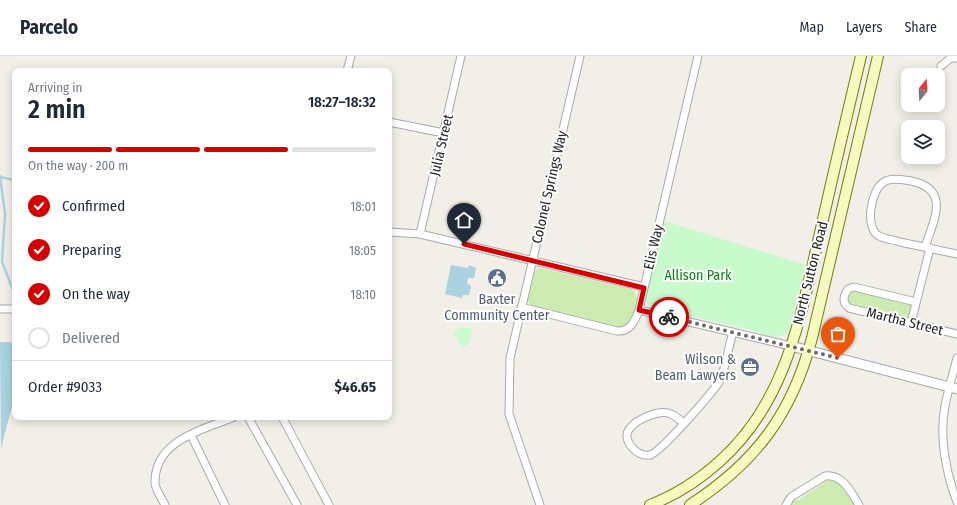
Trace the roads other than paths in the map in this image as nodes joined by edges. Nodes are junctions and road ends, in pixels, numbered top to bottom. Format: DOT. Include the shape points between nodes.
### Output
graph roads {
  1 [pos="351,56"];
  2 [pos="461,56"];
  3 [pos="580,56"];
  4 [pos="698,56"];
  5 [pos="861,56"];
  6 [pos="878,56"];
  7 [pos="957,58"];
  8 [pos="941,66"];
  9 [pos="348,68"];
  10 [pos="392,123"];
  11 [pos="444,133"];
  12 [pos="392,232"];
  13 [pos="420,234"];
  14 [pos="928,248"];
  15 [pos="957,254"];
  16 [pos="532,261"];
  17 [pos="644,288"];
  18 [pos="916,302"];
  19 [pos="521,307"];
  20 [pos="0,309"];
  21 [pos="12,309"];
  22 [pos="639,310"];
  23 [pos="911,323"];
  24 [pos="732,332"];
  25 [pos="957,334"];
  26 [pos="791,346"];
  27 [pos="808,350"];
  28 [pos="957,358"];
  29 [pos="953,388"];
  30 [pos="227,420"];
  31 [pos="250,420"];
  32 [pos="284,420"];
  33 [pos="684,423"];
  34 [pos="190,435"];
  35 [pos="957,502"];
  36 [pos="163,505"];
  37 [pos="225,505"];
  38 [pos="297,505"];
  39 [pos="329,505"];
  40 [pos="540,505"];
  41 [pos="650,505"];
  42 [pos="690,505"];
  43 [pos="786,505"];
  44 [pos="859,505"];
  1 -- 9 [label="street"];
  2 -- 11 [label="street, Julia Street"];
  3 -- 16 [label="street, Colonel Springs Way"];
  4 -- 17 [label="street, Elis Way"];
  5 -- 26 [label="main road, North Sutton Road"];
  6 -- 27 [label="main road, North Sutton Road"];
  7 -- 8 [label="street" via="951,58"];
  10 -- 11 [label="street"];
  11 -- 13 [label="street, Julia Street"];
  12 -- 13 [label="street"];
  13 -- 16 [label="street"];
  14 -- 14 [label="street" via="879,236 872,230 870,217 876,195 883,182 897,180 919,183 934,193 937,205"];
  14 -- 15 [label="street"];
  14 -- 18 [label="street, Martha Street"];
  16 -- 17 [label="street"];
  16 -- 19 [label="street, Colonel Springs Way"];
  17 -- 22 [label="street, Elis Way"];
  18 -- 23 [label="street, Martha Street"];
  18 -- 23 [label="street, Martha Street" via="857,287 850,288 844,301 849,308"];
  19 -- 22 [label="street, Elis Way" via="621,331 632,325"];
  19 -- 40 [label="street, Colonel Springs Way" via="510,358 509,414"];
  20 -- 21 [label="street"];
  22 -- 24 [label="street"];
  23 -- 25 [label="street, Martha Street"];
  24 -- 26 [label="street"];
  24 -- 33 [label="street" via="720,381"];
  26 -- 27 [label="street"];
  26 -- 41 [label="main road, North Sutton Road" via="772,395 758,419 740,441 710,470 661,501"];
  27 -- 29 [label="street"];
  27 -- 42 [label="main road, North Sutton Road" via="792,395 762,442 738,469"];
  28 -- 29 [label="street"];
  29 -- 35 [label="street" via="945,406 943,442"];
  30 -- 34 [label="street"];
  31 -- 38 [label="street"];
  32 -- 39 [label="street"];
  33 -- 33 [label="street" via="661,449 651,455 636,451 631,447 627,437 628,430 634,422 660,413 670,414"];
  34 -- 36 [label="street" via="180,439 167,450 158,465 155,484"];
  34 -- 37 [label="street"];
  43 -- 44 [label="street" via="791,497 825,476 831,475 845,484"];
}
